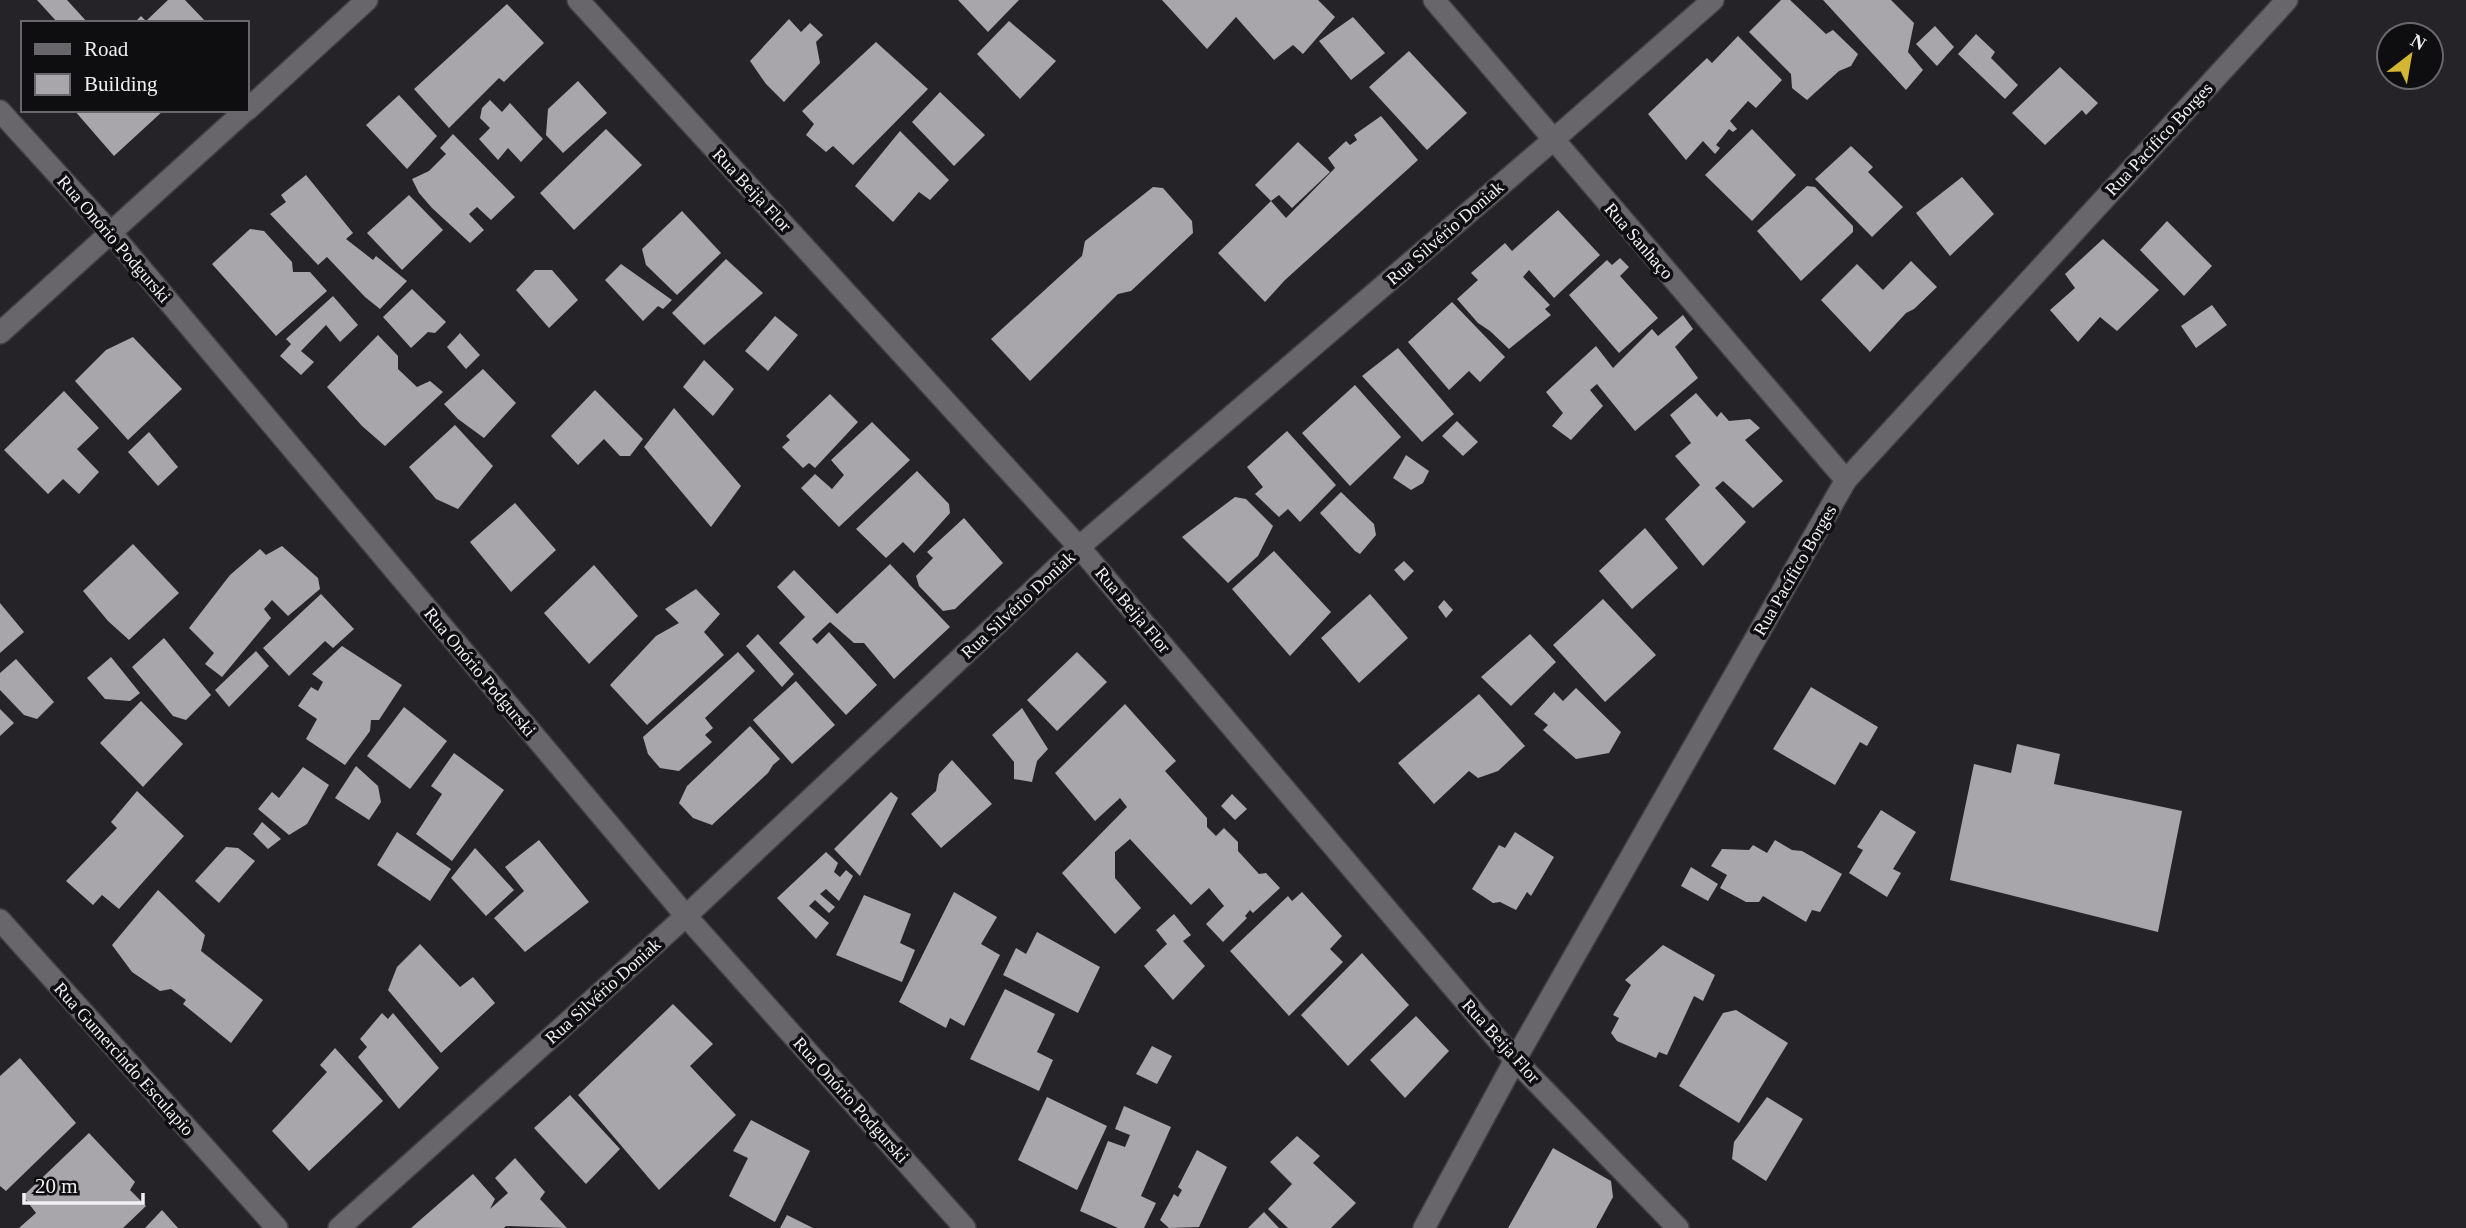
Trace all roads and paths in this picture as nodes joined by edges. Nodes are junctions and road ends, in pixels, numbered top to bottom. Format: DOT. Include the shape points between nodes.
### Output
graph roads {
  1 [pos="368,0"];
  2 [pos="578,0"];
  3 [pos="1434,0"];
  4 [pos="1713,0"];
  5 [pos="2287,0"];
  6 [pos="248,108"];
  7 [pos="0,111"];
  8 [pos="244,112"];
  9 [pos="1552,141"];
  10 [pos="111,233"];
  11 [pos="0,333"];
  12 [pos="1846,480"];
  13 [pos="1079,547"];
  14 [pos="686,916"];
  15 [pos="0,920"];
  16 [pos="1515,1059"];
  17 [pos="276,1228"];
  18 [pos="339,1228"];
  19 [pos="965,1228"];
  20 [pos="1424,1228"];
  21 [pos="1678,1228"];
  1 -- 6 [label="street"];
  2 -- 13 [label="street, Rua Beija Flor"];
  3 -- 9 [label="street, Rua Sanhaço"];
  4 -- 9 [label="street, Rua Silvério Doniak"];
  5 -- 12 [label="street, Rua Pacífico Borges"];
  7 -- 10 [label="street, Rua Onório Podgurski"];
  8 -- 10 [label="street"];
  9 -- 12 [label="street, Rua Sanhaço"];
  9 -- 13 [label="street, Rua Silvério Doniak"];
  10 -- 11 [label="street"];
  10 -- 14 [label="street, Rua Onório Podgurski"];
  12 -- 16 [label="street, Rua Pacífico Borges"];
  13 -- 14 [label="street, Rua Silvério Doniak"];
  13 -- 16 [label="street, Rua Beija Flor"];
  14 -- 18 [label="street, Rua Silvério Doniak"];
  14 -- 19 [label="street, Rua Onório Podgurski"];
  15 -- 17 [label="street, Rua Gumercindo Esculapio"];
  16 -- 20 [label="street, Rua Pacífico Borges"];
  16 -- 21 [label="street, Rua Beija Flor"];
}
